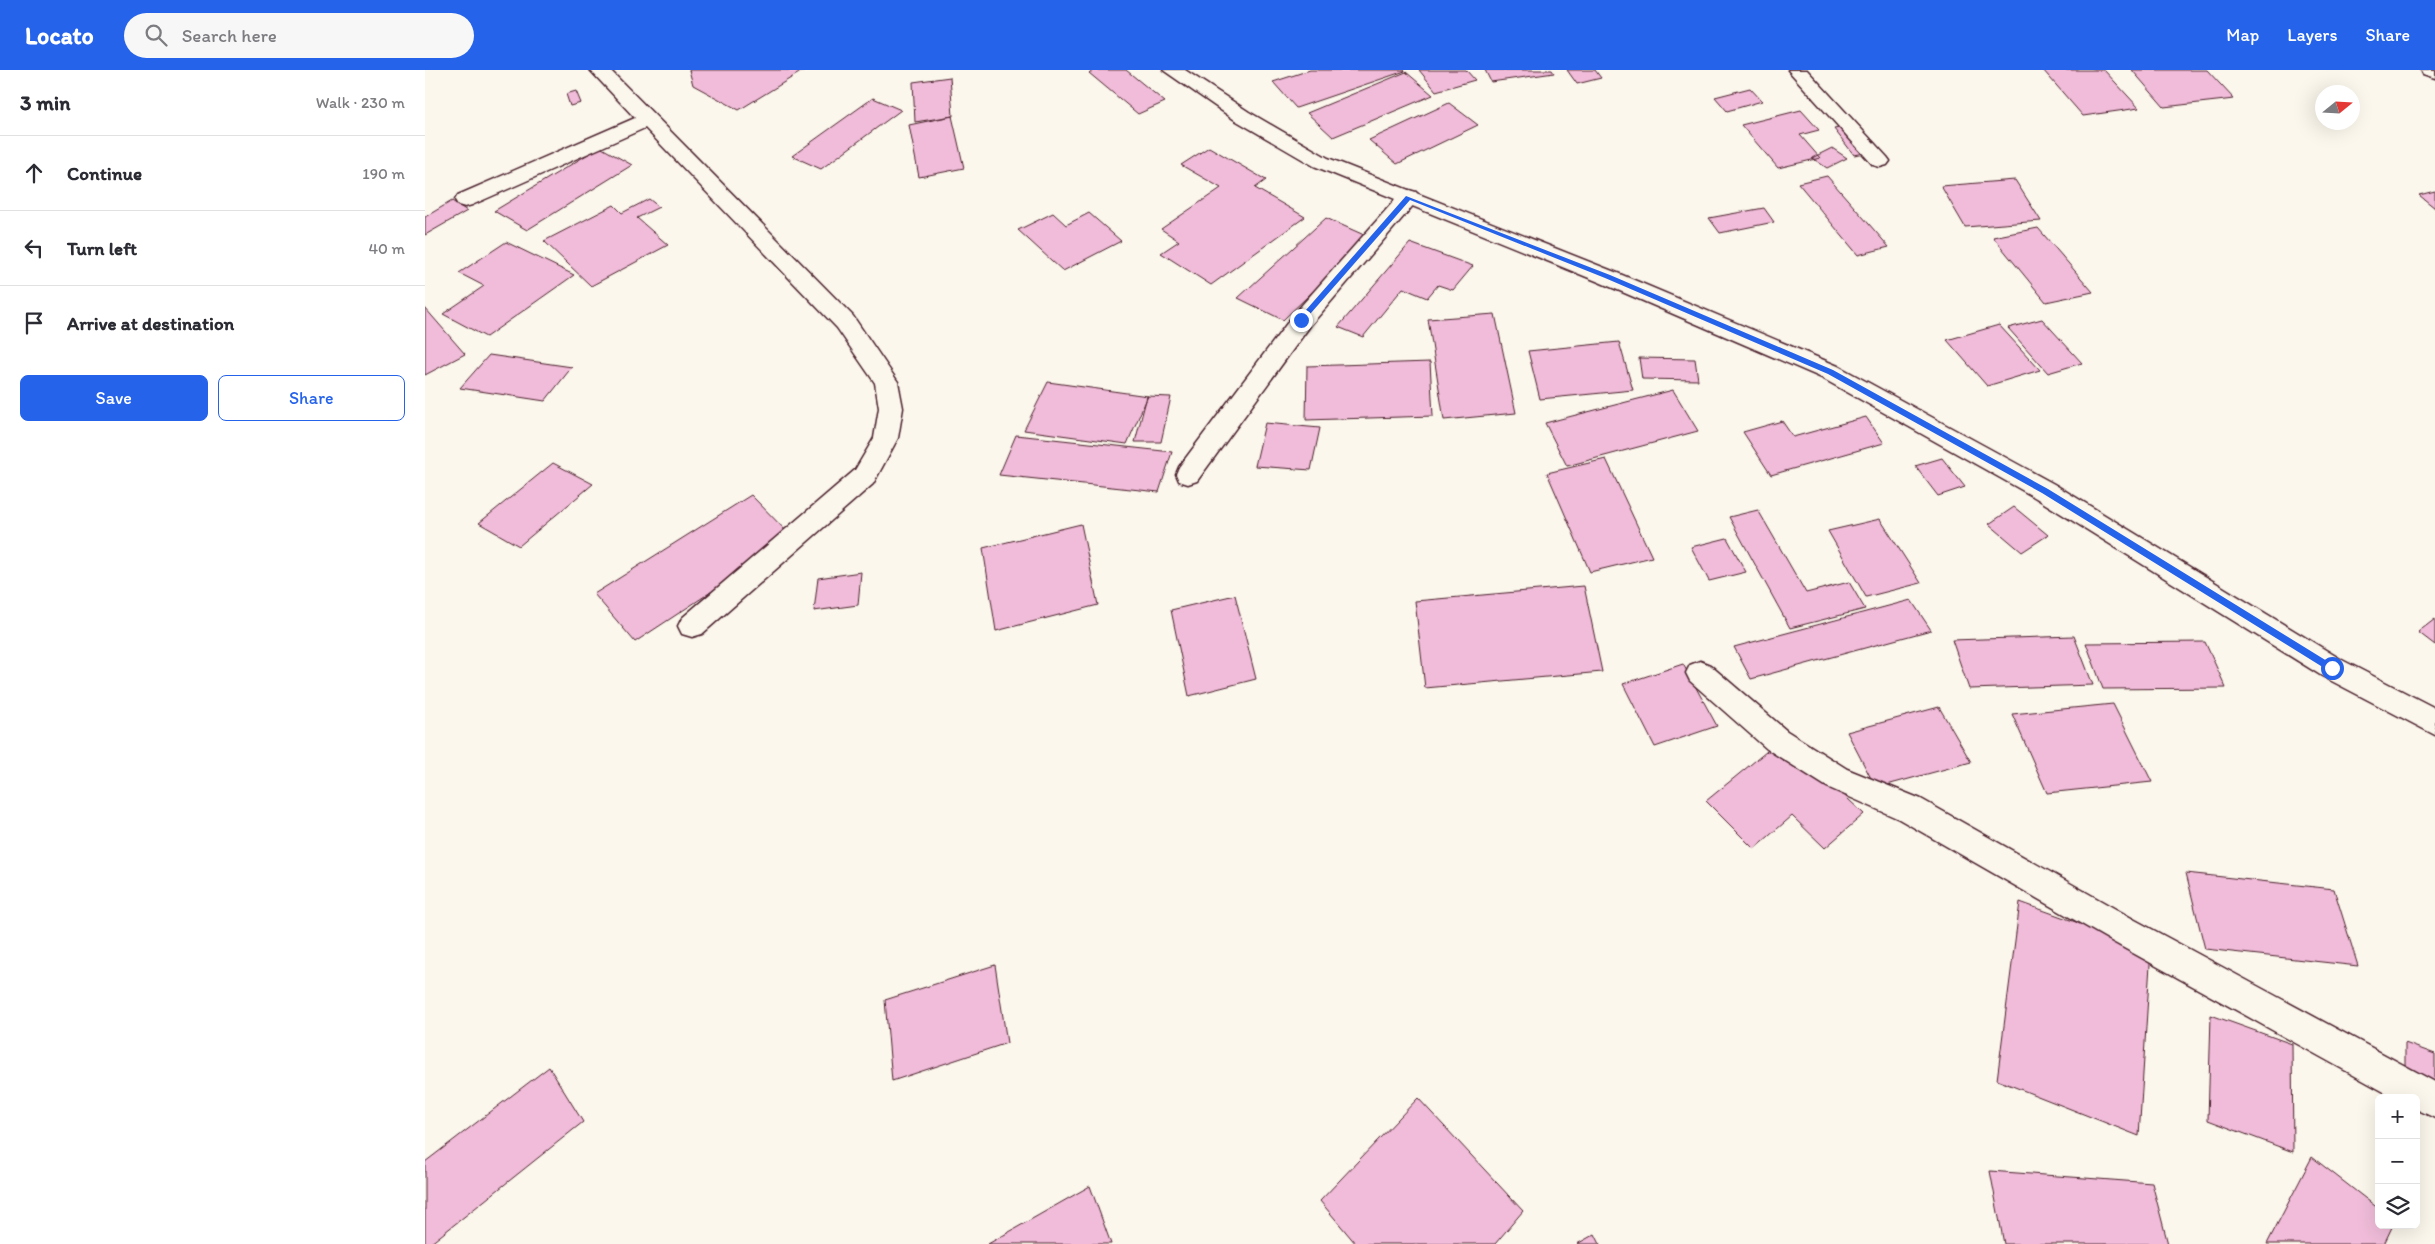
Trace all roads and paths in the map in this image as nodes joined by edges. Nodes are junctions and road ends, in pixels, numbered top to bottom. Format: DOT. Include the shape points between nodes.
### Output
graph roads {
  1 [pos="599,70"];
  2 [pos="1172,70"];
  3 [pos="1797,70"];
  4 [pos="2430,70"];
  5 [pos="2435,72"];
  6 [pos="648,120"];
  7 [pos="1880,161"];
  8 [pos="1409,197"];
  9 [pos="465,200"];
  10 [pos="1188,474"];
  11 [pos="692,626"];
  12 [pos="1700,674"];
  13 [pos="2435,722"];
  14 [pos="2435,1101"];
  1 -- 6 [label="street"];
  2 -- 8 [label="street" via="1321,162"];
  3 -- 7 [label="street"];
  4 -- 5 [label="street"];
  6 -- 9 [label="street"];
  6 -- 11 [label="street" via="845,322 886,382 891,408 886,438 864,477"];
  8 -- 10 [label="street" via="1301,320"];
  8 -- 13 [label="street" via="1831,372 2045,491 2332,668"];
  12 -- 14 [label="street" via="1777,740 1837,778 1910,809 2124,931"];
}
